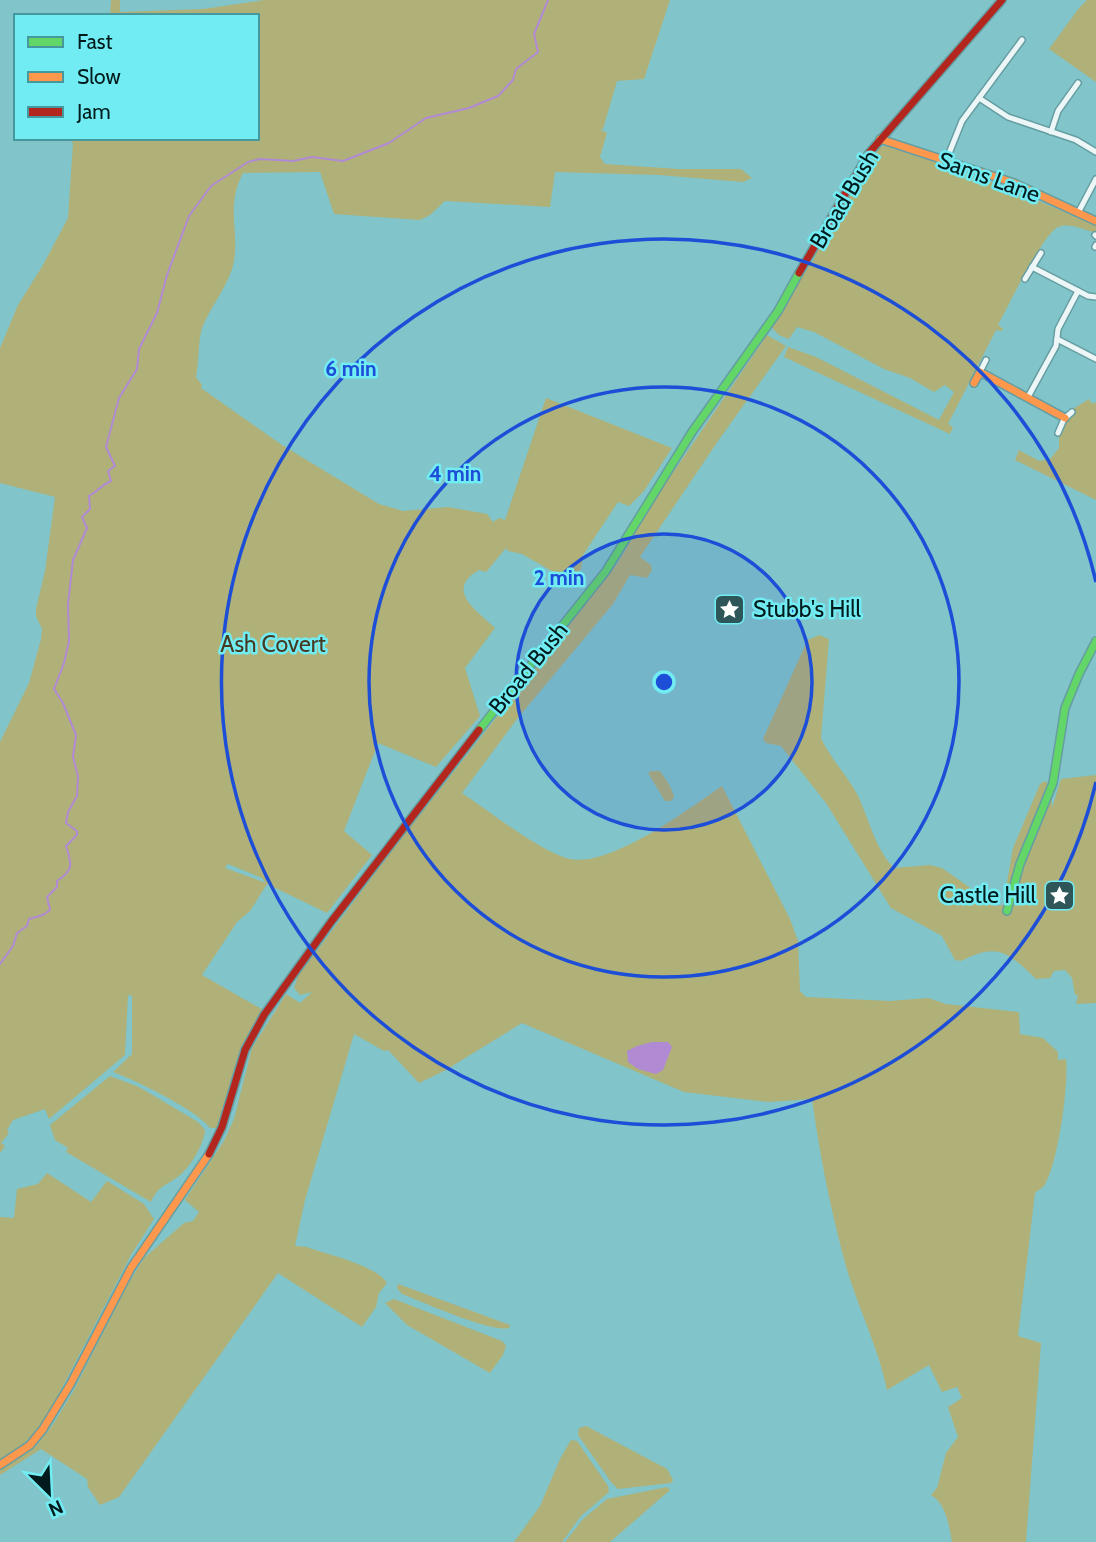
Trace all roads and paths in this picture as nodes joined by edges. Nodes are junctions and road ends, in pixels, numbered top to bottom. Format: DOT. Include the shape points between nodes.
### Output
graph roads {
  1 [pos="1002,0"];
  2 [pos="1022,40"];
  3 [pos="1013,52"];
  4 [pos="1021,57"];
  5 [pos="1078,83"];
  6 [pos="1072,91"];
  7 [pos="1079,96"];
  8 [pos="979,98"];
  9 [pos="1051,132"];
  10 [pos="880,139"];
  11 [pos="1096,152"];
  12 [pos="946,161"];
  13 [pos="1096,179"];
  14 [pos="1078,213"];
  15 [pos="1096,221"];
  16 [pos="1041,253"];
  17 [pos="1032,267"];
  18 [pos="1025,279"];
  19 [pos="1078,291"];
  20 [pos="1096,297"];
  21 [pos="1057,339"];
  22 [pos="1096,359"];
  23 [pos="986,360"];
  24 [pos="980,372"];
  25 [pos="974,383"];
  26 [pos="1028,397"];
  27 [pos="1072,412"];
  28 [pos="1065,418"];
  29 [pos="1058,433"];
  30 [pos="1096,642"];
  31 [pos="1007,911"];
  32 [pos="0,1465"];
  1 -- 10 [label="main road, Broad Bush"];
  2 -- 3 [label="street"];
  3 -- 4 [label="street"];
  3 -- 8 [label="street"];
  5 -- 6 [label="street"];
  6 -- 7 [label="street"];
  6 -- 9 [label="street"];
  8 -- 9 [label="street" via="1008,117"];
  8 -- 12 [label="street" via="959,127"];
  9 -- 11 [label="street"];
  10 -- 12 [label="main road, Sams Lane"];
  10 -- 32 [label="main road, Broad Bush" via="778,311 686,440 606,571 450,765 264,1015 237,1070 215,1142 118,1291 43,1429 30,1445"];
  12 -- 14 [label="main road, Sams Lane" via="1014,183"];
  13 -- 14 [label="street"];
  14 -- 15 [label="main road, Sams Lane"];
  16 -- 17 [label="street"];
  17 -- 18 [label="street"];
  17 -- 19 [label="street"];
  19 -- 20 [label="street"];
  19 -- 21 [label="street"];
  21 -- 22 [label="street"];
  21 -- 26 [label="street"];
  23 -- 24 [label="street"];
  24 -- 25 [label="main road"];
  24 -- 26 [label="main road"];
  26 -- 28 [label="main road"];
  27 -- 28 [label="street"];
  28 -- 29 [label="street"];
  30 -- 31 [label="main road" via="1067,703 1051,790 1012,886"];
}
